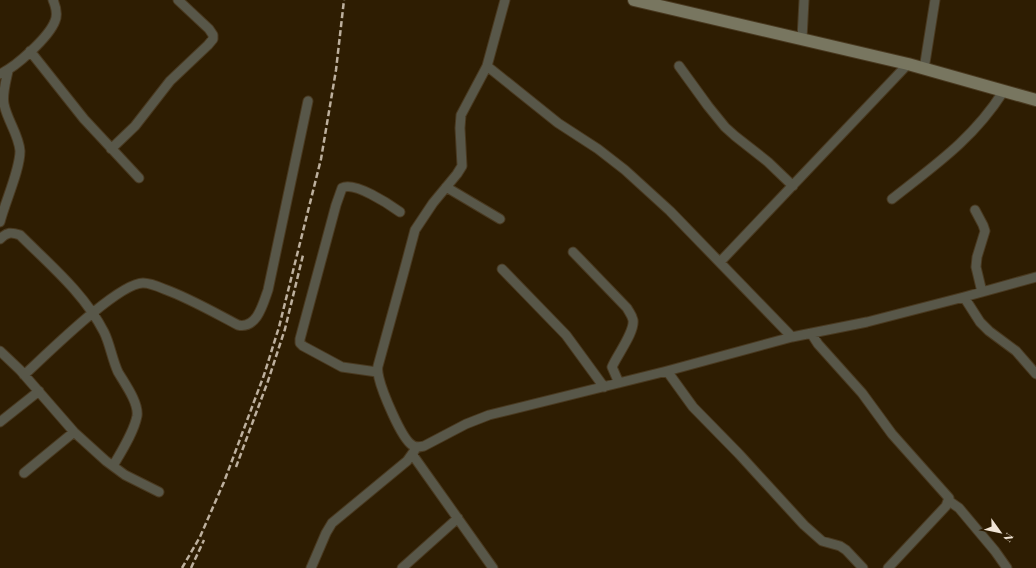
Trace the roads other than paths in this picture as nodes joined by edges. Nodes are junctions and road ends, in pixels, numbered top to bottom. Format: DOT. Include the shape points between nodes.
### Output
graph roads {
  1 [pos="53,0"];
  2 [pos="178,0"];
  3 [pos="505,0"];
  4 [pos="634,0"];
  5 [pos="804,0"];
  6 [pos="935,0"];
  7 [pos="802,39"];
  8 [pos="30,51"];
  9 [pos="908,64"];
  10 [pos="487,66"];
  11 [pos="679,66"];
  12 [pos="924,69"];
  13 [pos="4,72"];
  14 [pos="1003,92"];
  15 [pos="1036,100"];
  16 [pos="308,101"];
  17 [pos="111,149"];
  18 [pos="139,178"];
  19 [pos="793,186"];
  20 [pos="446,187"];
  21 [pos="892,199"];
  22 [pos="975,210"];
  23 [pos="400,212"];
  24 [pos="500,219"];
  25 [pos="0,222"];
  26 [pos="0,238"];
  27 [pos="573,252"];
  28 [pos="720,262"];
  29 [pos="502,269"];
  30 [pos="1036,276"];
  31 [pos="982,292"];
  32 [pos="964,297"];
  33 [pos="92,314"];
  34 [pos="811,333"];
  35 [pos="792,337"];
  36 [pos="0,350"];
  37 [pos="667,371"];
  38 [pos="377,372"];
  39 [pos="1036,374"];
  40 [pos="24,375"];
  41 [pos="619,383"];
  42 [pos="604,387"];
  43 [pos="39,391"];
  44 [pos="0,422"];
  45 [pos="74,432"];
  46 [pos="415,451"];
  47 [pos="113,466"];
  48 [pos="24,473"];
  49 [pos="159,492"];
  50 [pos="949,501"];
  51 [pos="458,518"];
  52 [pos="313,567"];
  53 [pos="402,568"];
  54 [pos="493,568"];
  55 [pos="863,568"];
  56 [pos="888,568"];
  57 [pos="1007,568"];
  1 -- 8 [label="street" via="56,20 48,33"];
  2 -- 17 [label="street" via="209,29 213,39 170,80 135,126"];
  3 -- 10 [label="street"];
  4 -- 7 [label="street"];
  5 -- 7 [label="street"];
  6 -- 12 [label="street"];
  7 -- 9 [label="street"];
  8 -- 13 [label="street"];
  8 -- 17 [label="street"];
  9 -- 12 [label="street"];
  9 -- 19 [label="street"];
  10 -- 20 [label="street" via="462,115 462,166"];
  10 -- 28 [label="street" via="558,123 625,170 670,210"];
  11 -- 19 [label="street" via="726,127"];
  12 -- 14 [label="street"];
  13 -- 25 [label="street" via="4,106 20,152"];
  14 -- 15 [label="street"];
  14 -- 21 [label="street" via="968,138"];
  16 -- 33 [label="street" via="268,290 257,317 243,326 184,296 143,283 133,285 113,296"];
  17 -- 18 [label="street"];
  19 -- 28 [label="street"];
  20 -- 24 [label="street"];
  20 -- 38 [label="street" via="415,230"];
  22 -- 31 [label="street" via="985,231 976,267"];
  23 -- 38 [label="street" via="372,195 350,187 342,188 300,339 303,346 342,367"];
  26 -- 33 [label="street" via="13,232 20,235 68,282"];
  27 -- 41 [label="street" via="627,308 632,317 631,330 612,367"];
  28 -- 35 [label="street"];
  29 -- 42 [label="street" via="566,335"];
  30 -- 31 [label="street"];
  31 -- 32 [label="street"];
  32 -- 34 [label="street" via="867,322"];
  32 -- 39 [label="street" via="980,322 1016,351"];
  33 -- 40 [label="street"];
  33 -- 47 [label="street" via="103,330 112,358 137,410 135,423"];
  34 -- 35 [label="street"];
  34 -- 50 [label="street"];
  35 -- 37 [label="street"];
  36 -- 40 [label="street"];
  37 -- 41 [label="street"];
  37 -- 55 [label="street" via="693,407 804,525 822,541 846,550"];
  38 -- 46 [label="street" via="398,426"];
  40 -- 43 [label="street"];
  41 -- 42 [label="street"];
  42 -- 46 [label="street" via="488,415"];
  43 -- 44 [label="street"];
  43 -- 45 [label="street"];
  45 -- 47 [label="street"];
  45 -- 48 [label="street"];
  46 -- 51 [label="street"];
  46 -- 52 [label="street" via="407,461 332,523"];
  47 -- 49 [label="street"];
  50 -- 56 [label="street"];
  50 -- 57 [label="street" via="959,508 992,546"];
  51 -- 53 [label="street"];
  51 -- 54 [label="street"];
}
